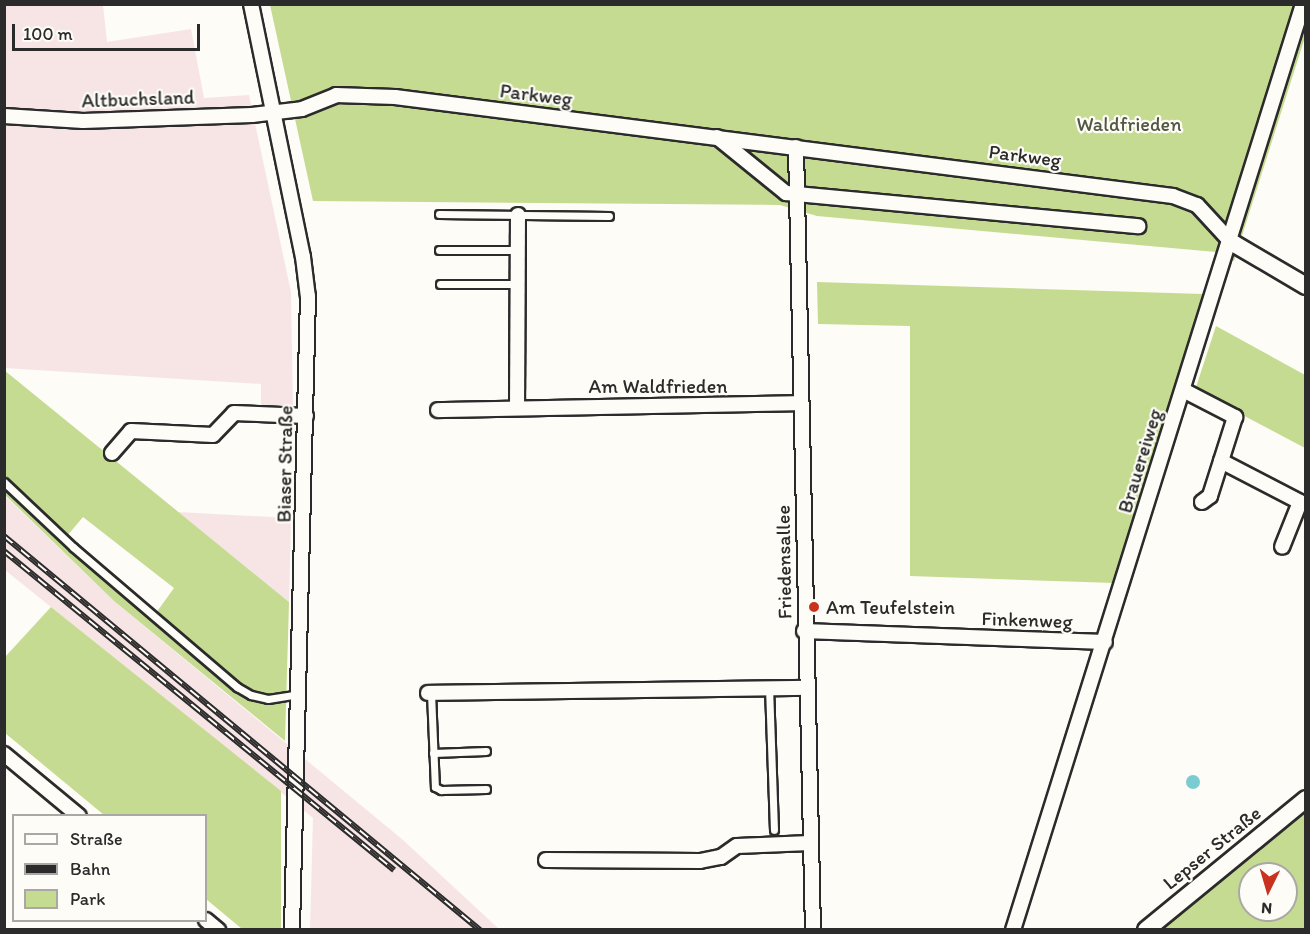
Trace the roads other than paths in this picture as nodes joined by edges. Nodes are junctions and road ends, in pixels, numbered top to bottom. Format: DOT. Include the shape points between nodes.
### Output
graph roads {
  1 [pos="250,4"];
  2 [pos="1304,4"];
  3 [pos="273,113"];
  4 [pos="4,116"];
  5 [pos="716,136"];
  6 [pos="796,147"];
  7 [pos="797,194"];
  8 [pos="439,214"];
  9 [pos="518,215"];
  10 [pos="609,216"];
  11 [pos="1138,226"];
  12 [pos="1231,242"];
  13 [pos="439,250"];
  14 [pos="518,250"];
  15 [pos="440,284"];
  16 [pos="517,284"];
  17 [pos="1305,286"];
  18 [pos="1183,390"];
  19 [pos="800,403"];
  20 [pos="517,407"];
  21 [pos="438,410"];
  22 [pos="306,416"];
  23 [pos="112,453"];
  24 [pos="1221,461"];
  25 [pos="4,482"];
  26 [pos="1202,502"];
  27 [pos="1282,547"];
  28 [pos="804,631"];
  29 [pos="1104,642"];
  30 [pos="770,687"];
  31 [pos="806,688"];
  32 [pos="429,693"];
  33 [pos="300,694"];
  34 [pos="486,751"];
  35 [pos="433,753"];
  36 [pos="4,754"];
  37 [pos="486,789"];
  38 [pos="1305,799"];
  39 [pos="77,814"];
  40 [pos="774,830"];
  41 [pos="810,843"];
  42 [pos="546,860"];
  43 [pos="292,930"];
  44 [pos="813,930"];
  45 [pos="1013,930"];
  46 [pos="1146,930"];
  1 -- 3 [label="street, Biaser Straße"];
  2 -- 12 [label="street, Brauereiweg"];
  3 -- 4 [label="street, Altbuchsland" via="95,121"];
  3 -- 5 [label="street, Parkweg" via="306,108 336,95 364,94"];
  3 -- 22 [label="street, Biaser Straße" via="308,285"];
  5 -- 6 [label="street, Parkweg"];
  5 -- 7 [label="street" via="786,193"];
  6 -- 7 [label="street"];
  6 -- 12 [label="street, Parkweg" via="1173,196 1197,205"];
  7 -- 11 [label="street"];
  7 -- 19 [label="street, Friedensallee"];
  8 -- 9 [label="lane"];
  9 -- 10 [label="lane"];
  9 -- 14 [label="street"];
  12 -- 17 [label="street"];
  12 -- 18 [label="street, Brauereiweg"];
  13 -- 14 [label="lane"];
  14 -- 16 [label="street"];
  15 -- 16 [label="lane"];
  16 -- 20 [label="street"];
  18 -- 24 [label="street" via="1235,417"];
  18 -- 29 [label="street, Brauereiweg"];
  19 -- 20 [label="street, Am Waldfrieden"];
  19 -- 28 [label="street, Friedensallee"];
  20 -- 21 [label="street, Am Waldfrieden"];
  22 -- 23 [label="street" via="234,413 213,435 131,431"];
  22 -- 33 [label="street, Biaser Straße"];
  24 -- 26 [label="street" via="1210,496"];
  24 -- 27 [label="street" via="1300,502"];
  25 -- 33 [label="lane" via="73,547 237,687 268,699"];
  28 -- 29 [label="street, Finkenweg"];
  28 -- 31 [label="street, Friedensallee"];
  29 -- 45 [label="street, Brauereiweg"];
  30 -- 31 [label="street"];
  30 -- 32 [label="street"];
  30 -- 40 [label="lane"];
  31 -- 41 [label="street, Friedensallee"];
  32 -- 35 [label="lane"];
  33 -- 43 [label="street, Biaser Straße"];
  34 -- 35 [label="lane"];
  35 -- 37 [label="lane" via="435,787"];
  36 -- 39 [label="street"];
  38 -- 46 [label="street, Lepser Straße"];
  41 -- 42 [label="street" via="737,846 721,857 700,861"];
  41 -- 44 [label="street, Friedensallee"];
}
